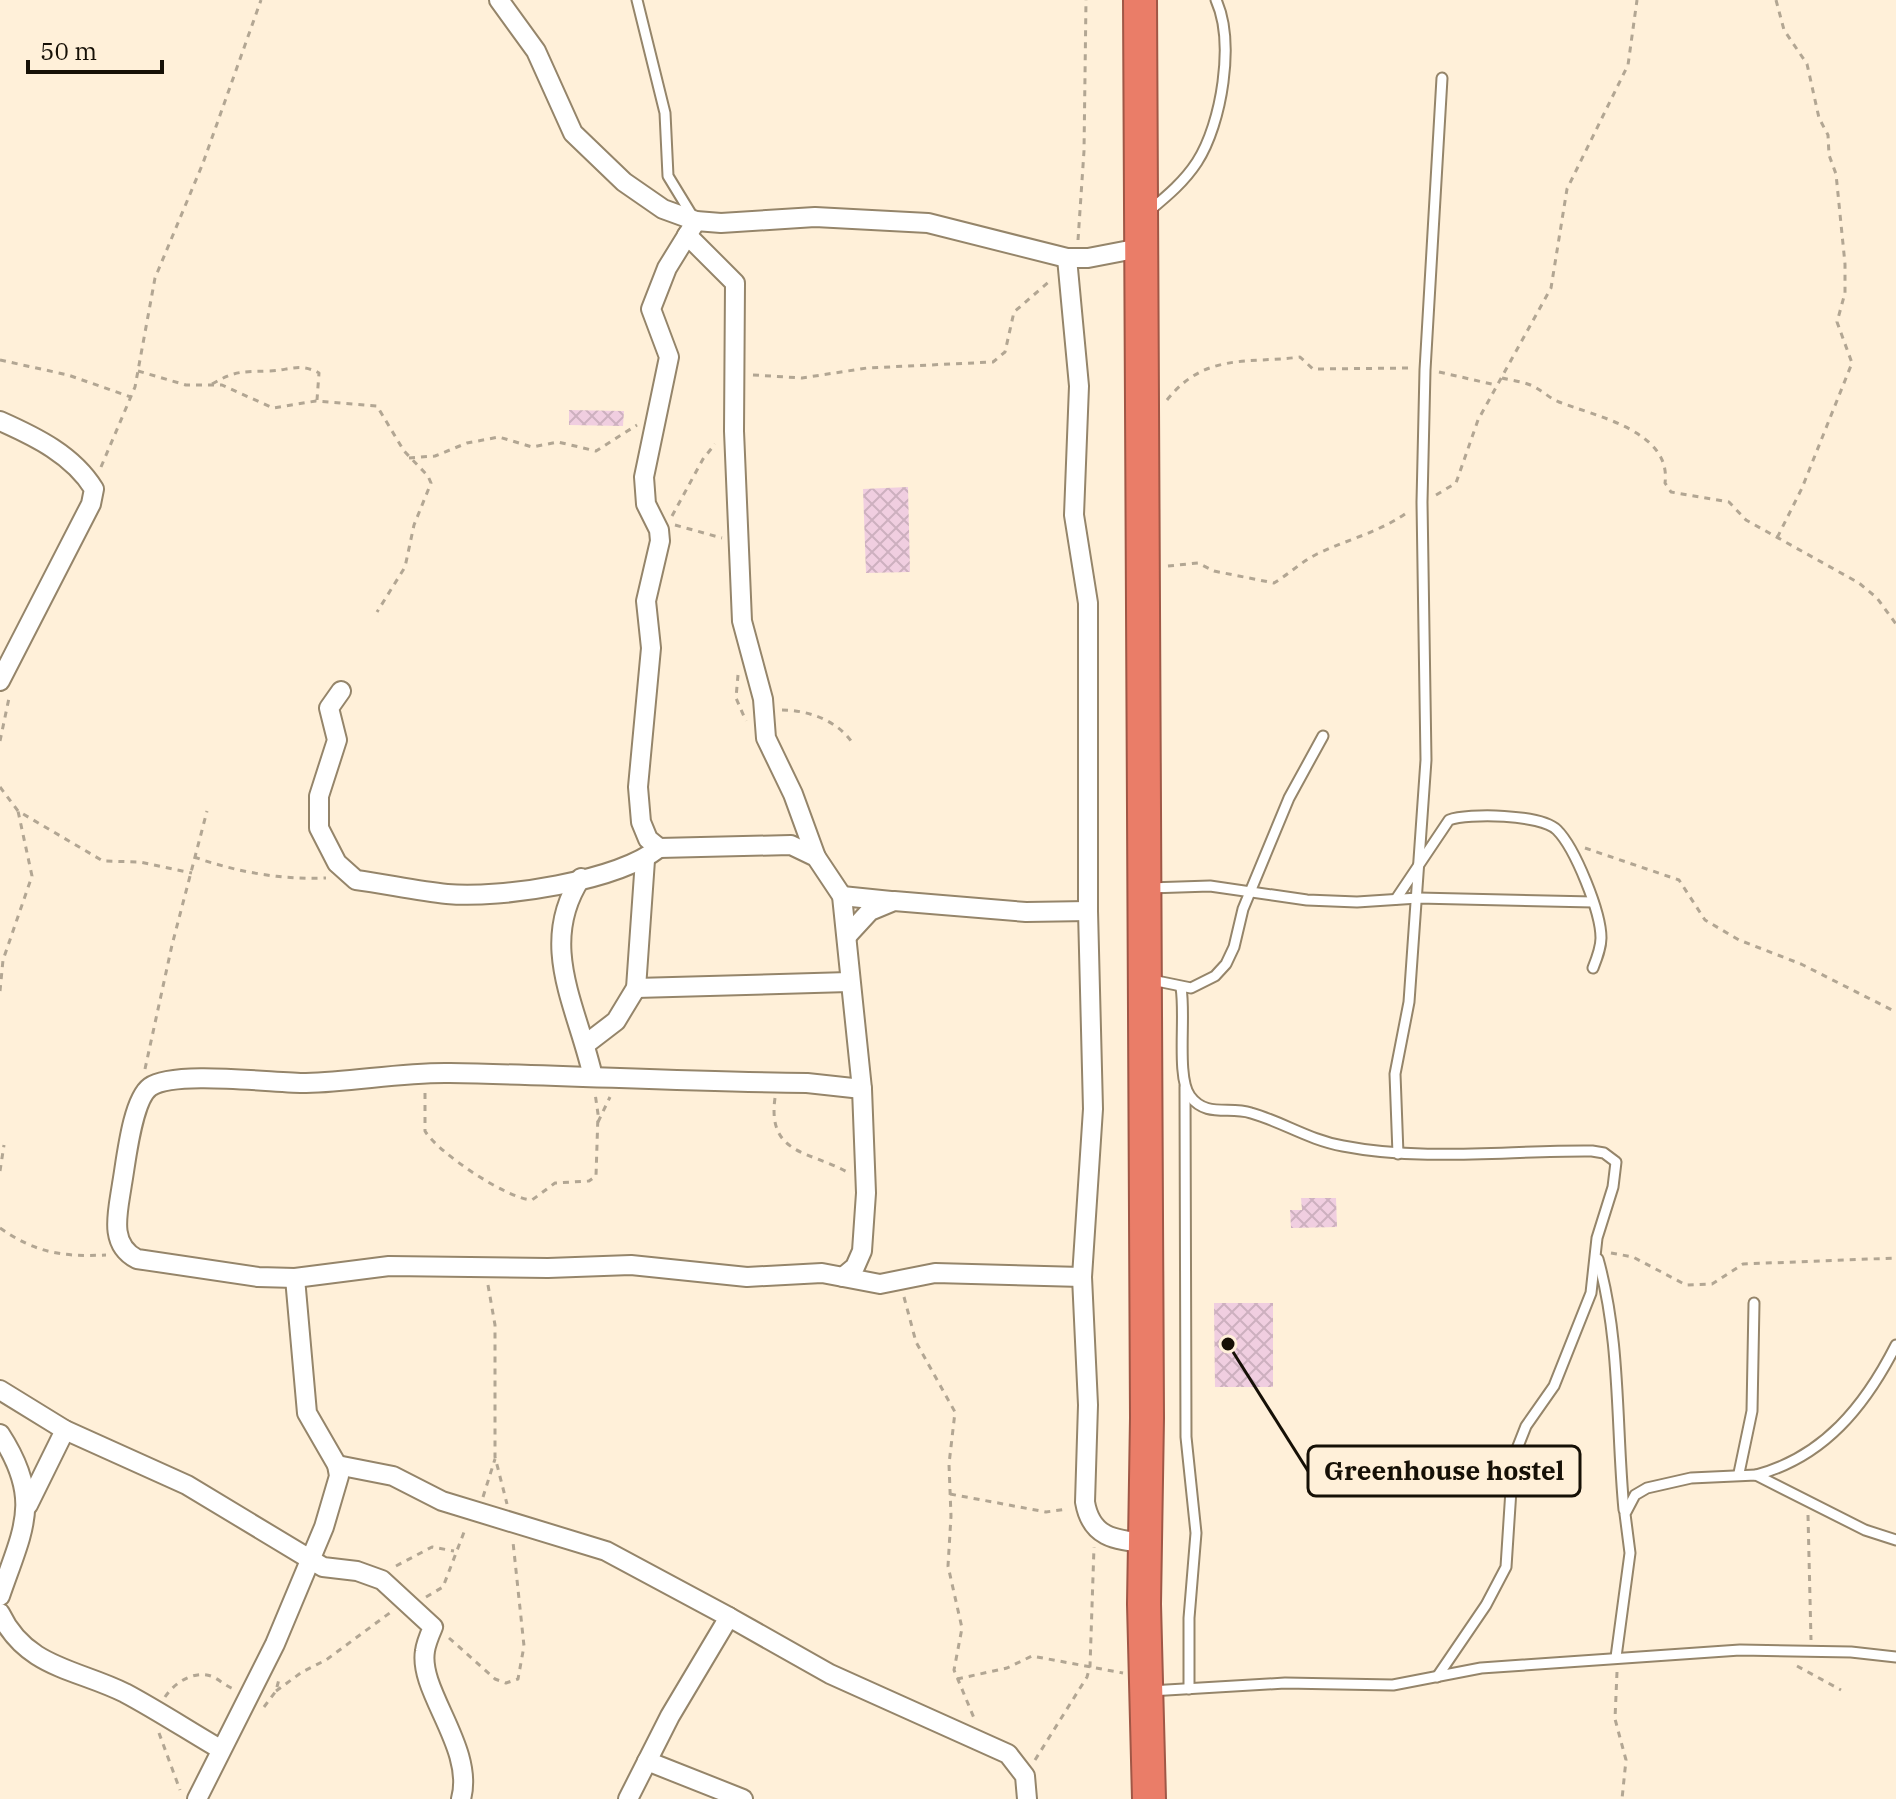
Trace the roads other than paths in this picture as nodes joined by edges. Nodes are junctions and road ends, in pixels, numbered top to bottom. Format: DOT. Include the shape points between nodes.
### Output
graph roads {
  1 [pos="499,0"];
  2 [pos="637,0"];
  3 [pos="1140,0"];
  4 [pos="1216,0"];
  5 [pos="1442,78"];
  6 [pos="692,228"];
  7 [pos="1140,232"];
  8 [pos="1068,263"];
  9 [pos="0,421"];
  10 [pos="2,676"];
  11 [pos="341,691"];
  12 [pos="1323,736"];
  13 [pos="652,854"];
  14 [pos="816,857"];
  15 [pos="1421,862"];
  16 [pos="581,878"];
  17 [pos="1144,889"];
  18 [pos="1250,892"];
  19 [pos="842,896"];
  20 [pos="1418,898"];
  21 [pos="1396,899"];
  22 [pos="894,901"];
  23 [pos="1593,902"];
  24 [pos="1088,911"];
  25 [pos="847,936"];
  26 [pos="1593,968"];
  27 [pos="1145,977"];
  28 [pos="849,982"];
  29 [pos="636,988"];
  30 [pos="1181,988"];
  31 [pos="586,1044"];
  32 [pos="593,1077"];
  33 [pos="1185,1087"];
  34 [pos="862,1089"];
  35 [pos="1398,1154"];
  36 [pos="1595,1250"];
  37 [pos="843,1277"];
  38 [pos="1082,1277"];
  39 [pos="295,1278"];
  40 [pos="1754,1303"];
  41 [pos="1896,1345"];
  42 [pos="0,1390"];
  43 [pos="65,1430"];
  44 [pos="0,1434"];
  45 [pos="337,1465"];
  46 [pos="1739,1473"];
  47 [pos="1756,1475"];
  48 [pos="28,1505"];
  49 [pos="1625,1514"];
  50 [pos="1896,1540"];
  51 [pos="1145,1543"];
  52 [pos="309,1556"];
  53 [pos="0,1596"];
  54 [pos="0,1613"];
  55 [pos="729,1617"];
  56 [pos="1616,1657"];
  57 [pos="1896,1657"];
  58 [pos="1437,1677"];
  59 [pos="1146,1684"];
  60 [pos="1189,1689"];
  61 [pos="220,1749"];
  62 [pos="647,1761"];
  63 [pos="197,1799"];
  64 [pos="461,1799"];
  65 [pos="628,1799"];
  66 [pos="743,1799"];
  67 [pos="1027,1799"];
  68 [pos="1149,1799"];
  1 -- 6 [label="street" via="536,51 573,133 591,154"];
  2 -- 6 [label="lane" via="665,113 668,176"];
  3 -- 7 [label="highway"];
  4 -- 7 [label="lane" via="1224,21 1224,69 1205,145"];
  5 -- 15 [label="lane" via="1425,370 1426,760"];
  6 -- 8 [label="street" via="868,217 913,221"];
  6 -- 13 [label="street" via="667,268 651,309 669,357 644,477 646,504 660,541 646,601 651,648 638,787 641,822"];
  6 -- 14 [label="street" via="735,283 734,431 742,621 763,699 766,738"];
  7 -- 8 [label="street"];
  7 -- 17 [label="highway"];
  8 -- 24 [label="street" via="1079,386 1074,515 1088,603"];
  9 -- 10 [label="street" via="63,456 83,471 94,489"];
  11 -- 16 [label="street" via="329,708 337,740 317,810 327,845 345,873 356,880 447,894 513,891"];
  12 -- 18 [label="lane" via="1289,798"];
  13 -- 14 [label="street" via="765,843 791,845"];
  13 -- 16 [label="street" via="629,868"];
  13 -- 29 [label="street"];
  14 -- 19 [label="street"];
  15 -- 20 [label="lane"];
  15 -- 21 [label="lane"];
  15 -- 23 [label="lane" via="1441,828 1462,815 1540,821 1556,829"];
  16 -- 31 [label="street" via="568,898 560,936 561,963"];
  17 -- 18 [label="lane" via="1210,886"];
  17 -- 27 [label="highway"];
  18 -- 21 [label="lane" via="1307,900"];
  18 -- 30 [label="lane" via="1226,964 1202,984"];
  19 -- 22 [label="street"];
  19 -- 25 [label="street"];
  20 -- 21 [label="lane"];
  20 -- 23 [label="lane"];
  20 -- 35 [label="lane" via="1409,1002 1395,1074"];
  22 -- 24 [label="street" via="1026,912"];
  22 -- 25 [label="street" via="870,911"];
  23 -- 26 [label="lane" via="1601,938"];
  24 -- 38 [label="street" via="1093,1109"];
  25 -- 28 [label="street"];
  27 -- 30 [label="lane"];
  27 -- 51 [label="highway"];
  28 -- 29 [label="street"];
  28 -- 34 [label="street"];
  29 -- 31 [label="street" via="616,1021"];
  30 -- 33 [label="lane"];
  31 -- 32 [label="street"];
  32 -- 34 [label="street"];
  32 -- 39 [label="street" via="425,1073 319,1082 174,1081 147,1089 132,1131 117,1225 118,1242 126,1253 194,1270"];
  33 -- 35 [label="lane" via="1200,1107 1248,1112 1319,1141"];
  33 -- 60 [label="lane" via="1186,1437 1196,1533"];
  34 -- 37 [label="street" via="862,1251"];
  35 -- 36 [label="lane" via="1604,1153 1616,1162 1617,1171"];
  36 -- 49 [label="lane" via="1611,1305"];
  36 -- 58 [label="lane" via="1583,1316 1554,1386 1516,1448 1506,1567"];
  37 -- 38 [label="street" via="880,1284 935,1273"];
  37 -- 39 [label="street" via="738,1277 631,1265 389,1266"];
  38 -- 51 [label="street" via="1088,1405 1085,1502 1094,1527 1119,1540"];
  39 -- 45 [label="street" via="307,1413"];
  40 -- 46 [label="lane" via="1752,1411"];
  41 -- 47 [label="lane" via="1869,1392 1831,1436 1796,1462"];
  42 -- 43 [label="street"];
  43 -- 48 [label="street"];
  43 -- 52 [label="street" via="187,1485"];
  44 -- 48 [label="street"];
  45 -- 52 [label="street" via="334,1500"];
  45 -- 55 [label="street" via="393,1476 442,1501 606,1551"];
  46 -- 47 [label="lane"];
  46 -- 49 [label="lane" via="1647,1488 1635,1495"];
  47 -- 50 [label="lane"];
  48 -- 53 [label="street"];
  49 -- 56 [label="lane" via="1630,1553"];
  51 -- 59 [label="highway"];
  52 -- 61 [label="street" via="275,1644"];
  52 -- 64 [label="street" via="323,1567 382,1580 433,1627 424,1653 460,1760"];
  54 -- 61 [label="street" via="9,1632 64,1672 111,1687"];
  55 -- 62 [label="street"];
  55 -- 67 [label="street" via="830,1674 1008,1754 1025,1776"];
  56 -- 57 [label="lane" via="1774,1651"];
  56 -- 58 [label="lane" via="1481,1668"];
  58 -- 60 [label="lane" via="1393,1685 1285,1683"];
  59 -- 60 [label="lane"];
  59 -- 68 [label="highway"];
  61 -- 63 [label="street"];
  62 -- 65 [label="street"];
  62 -- 66 [label="street"];
}
